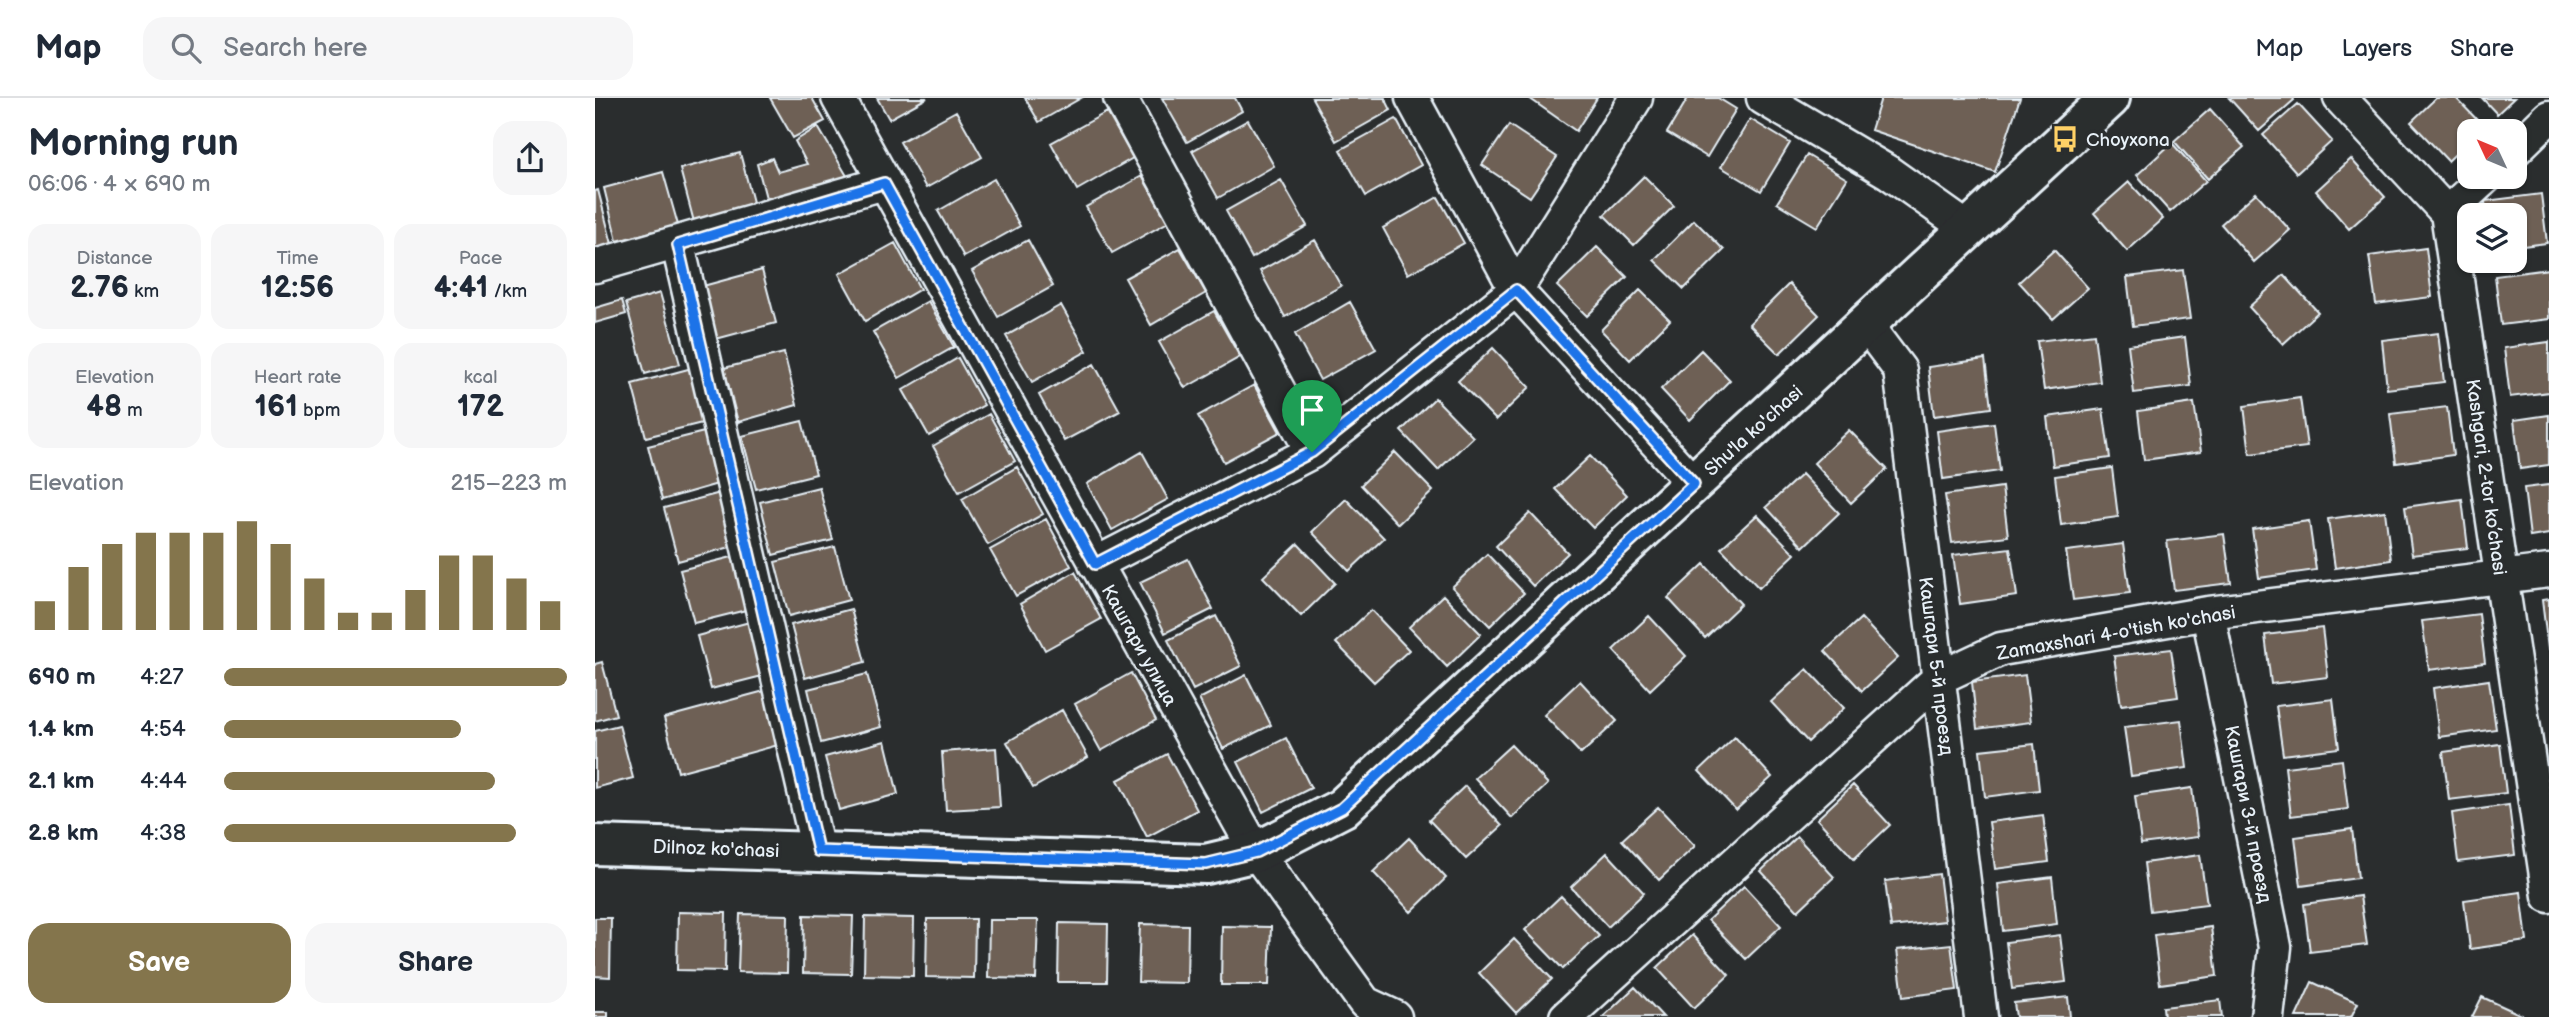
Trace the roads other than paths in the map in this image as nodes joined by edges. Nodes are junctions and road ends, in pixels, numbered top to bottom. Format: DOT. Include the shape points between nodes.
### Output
graph roads {
  1 [pos="838,98"];
  2 [pos="1120,98"];
  3 [pos="1412,98"];
  4 [pos="1636,98"];
  5 [pos="1763,98"];
  6 [pos="2110,98"];
  7 [pos="2340,98"];
  8 [pos="2549,117"];
  9 [pos="2527,138"];
  10 [pos="884,183"];
  11 [pos="2473,189"];
  12 [pos="2447,213"];
  13 [pos="1967,228"];
  14 [pos="678,245"];
  15 [pos="595,267"];
  16 [pos="1516,290"];
  17 [pos="1867,326"];
  18 [pos="1312,452"];
  19 [pos="1694,484"];
  20 [pos="1095,564"];
  21 [pos="2549,570"];
  22 [pos="2501,576"];
  23 [pos="2208,613"];
  24 [pos="1939,678"];
  25 [pos="595,845"];
  26 [pos="818,851"];
  27 [pos="1256,852"];
  28 [pos="2549,896"];
  29 [pos="1360,1010"];
  30 [pos="1395,1017"];
  31 [pos="1566,1017"];
  32 [pos="1980,1017"];
  33 [pos="2267,1017"];
  1 -- 10 [label="street, Кашгари улица"];
  2 -- 18 [label="street"];
  3 -- 16 [label="street"];
  4 -- 16 [label="street"];
  5 -- 13 [label="street" via="1888,172"];
  6 -- 13 [label="street, Shu'la ko'chasi"];
  7 -- 12 [label="street"];
  8 -- 9 [label="street"];
  10 -- 14 [label="street"];
  10 -- 20 [label="street, Кашгари улица"];
  11 -- 12 [label="street"];
  12 -- 22 [label="street, Kashgari, 2-tor ko’chasi"];
  13 -- 17 [label="street, Shu'la ko'chasi"];
  14 -- 15 [label="street"];
  14 -- 26 [label="street"];
  16 -- 18 [label="street"];
  16 -- 19 [label="street"];
  17 -- 19 [label="street, Shu'la ko'chasi"];
  17 -- 24 [label="street, Кашгари 5-й проезд" via="1900,370"];
  18 -- 20 [label="street"];
  19 -- 27 [label="street, Shu'la ko'chasi" via="1342,808"];
  20 -- 27 [label="street, Кашгари улица"];
  21 -- 22 [label="street, Zamaxshari 4-o'tish ko'chasi"];
  22 -- 23 [label="street, Zamaxshari 4-o'tish ko'chasi"];
  22 -- 28 [label="street, Kashgari, 2-tor ko’chasi"];
  23 -- 24 [label="street, Zamaxshari 4-o'tish ko'chasi" via="2001,649"];
  23 -- 33 [label="street, Кашгари 3-й проезд" via="2276,947"];
  24 -- 31 [label="street, Zamaxshari 4-o'tish ko'chasi"];
  24 -- 32 [label="street, Кашгари 5-й проезд"];
  25 -- 26 [label="street, Dilnoz ko'chasi"];
  26 -- 27 [label="street, Dilnoz ko'chasi" via="1206,864"];
  27 -- 29 [label="street, Кашгари улица"];
  29 -- 30 [label="street, Кашгари улица"];
}
